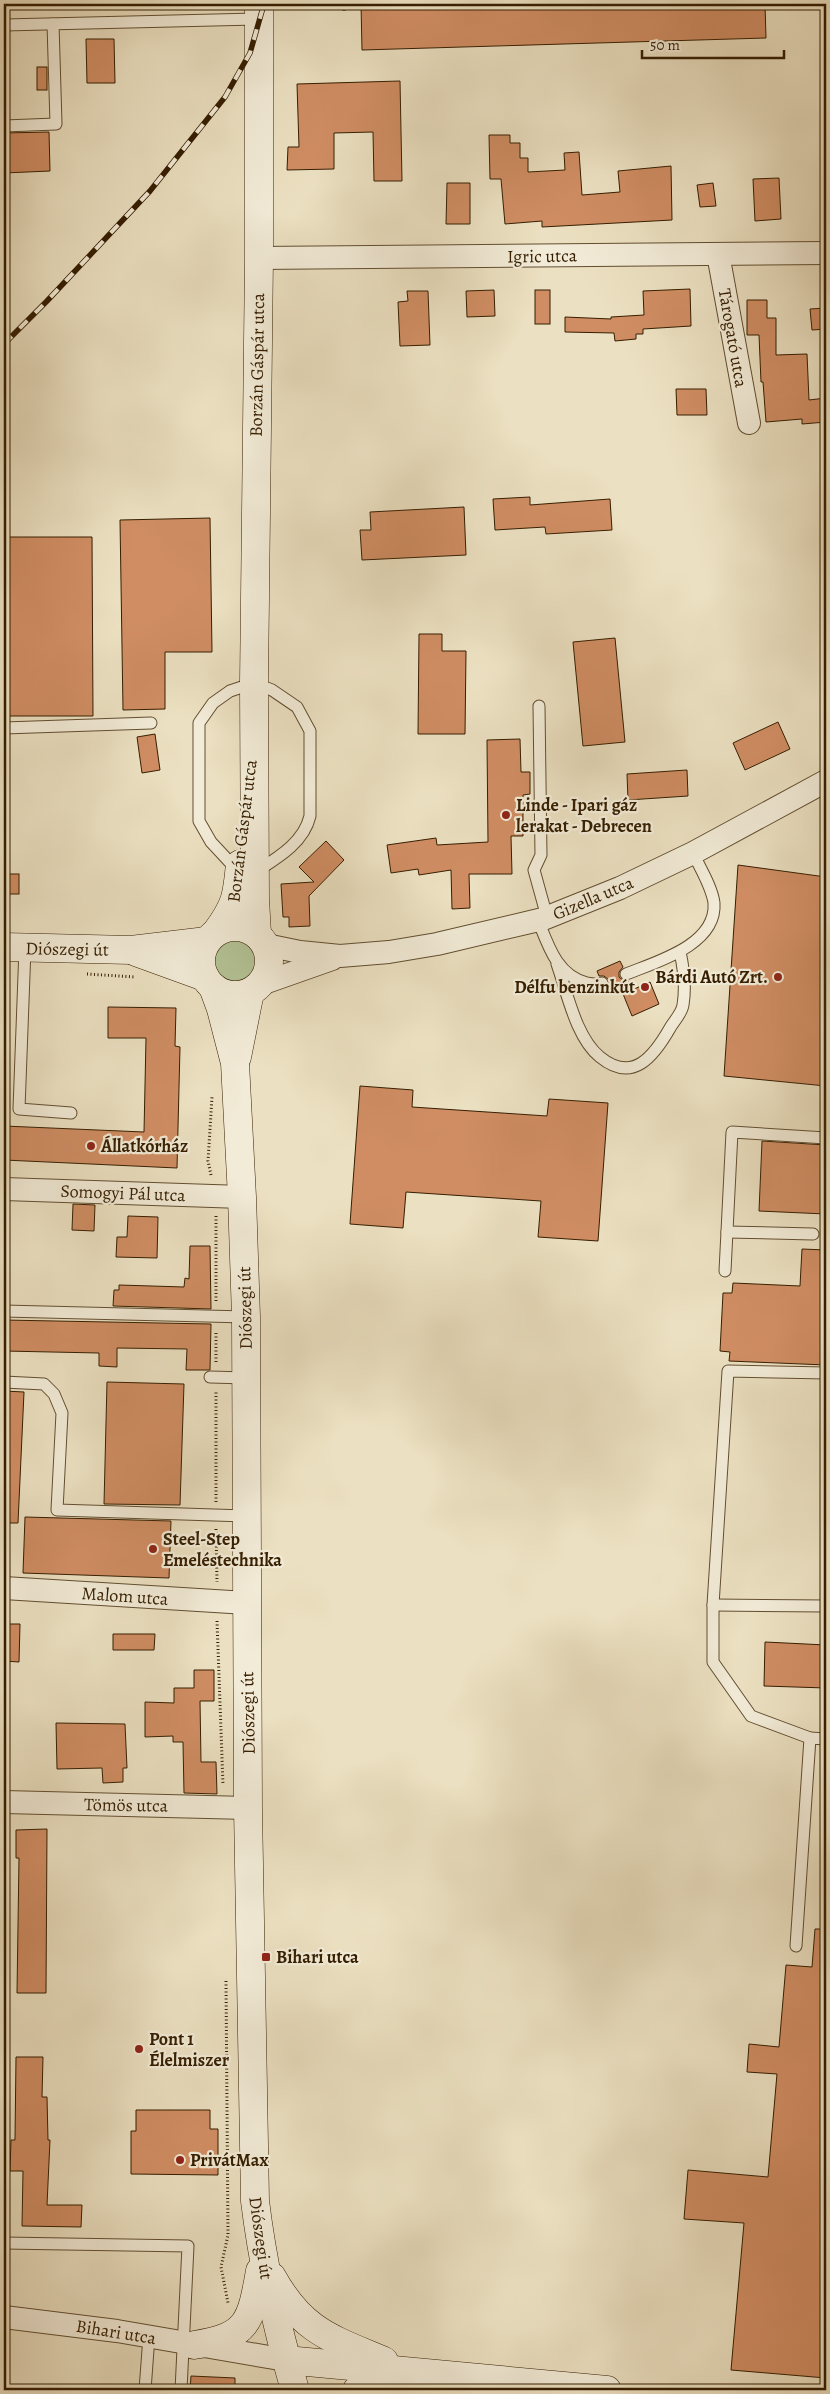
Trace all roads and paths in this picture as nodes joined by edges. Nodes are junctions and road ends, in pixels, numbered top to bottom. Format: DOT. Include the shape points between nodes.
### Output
graph roads {
  1 [pos="259,11"];
  2 [pos="53,24"];
  3 [pos="4,25"];
  4 [pos="4,126"];
  5 [pos="826,253"];
  6 [pos="718,254"];
  7 [pos="259,258"];
  8 [pos="749,423"];
  9 [pos="254,683"];
  10 [pos="539,706"];
  11 [pos="152,723"];
  12 [pos="4,728"];
  13 [pos="826,781"];
  14 [pos="693,853"];
  15 [pos="247,872"];
  16 [pos="543,919"];
  17 [pos="212,936"];
  18 [pos="262,939"];
  19 [pos="14,948"];
  20 [pos="131,950"];
  21 [pos="680,952"];
  22 [pos="340,956"];
  23 [pos="557,964"];
  24 [pos="626,974"];
  25 [pos="209,982"];
  26 [pos="602,983"];
  27 [pos="256,988"];
  28 [pos="235,1063"];
  29 [pos="71,1112"];
  30 [pos="826,1138"];
  31 [pos="4,1189"];
  32 [pos="242,1197"];
  33 [pos="727,1232"];
  34 [pos="813,1234"];
  35 [pos="725,1271"];
  36 [pos="4,1311"];
  37 [pos="246,1317"];
  38 [pos="826,1373"];
  39 [pos="210,1377"];
  40 [pos="246,1378"];
  41 [pos="4,1382"];
  42 [pos="246,1516"];
  43 [pos="4,1588"];
  44 [pos="246,1603"];
  45 [pos="713,1605"];
  46 [pos="826,1606"];
  47 [pos="810,1738"];
  48 [pos="826,1739"];
  49 [pos="4,1802"];
  50 [pos="248,1808"];
  51 [pos="796,1946"];
  52 [pos="4,2243"];
  53 [pos="262,2260"];
  54 [pos="4,2317"];
  55 [pos="149,2336"];
  56 [pos="189,2344"];
  57 [pos="286,2360"];
  58 [pos="414,2373"];
  59 [pos="145,2390"];
  60 [pos="181,2390"];
  61 [pos="295,2390"];
  62 [pos="357,2390"];
  63 [pos="607,2390"];
  1 -- 2 [label="lane"];
  1 -- 7 [label="main road, Borzán Gáspár utca"];
  2 -- 3 [label="lane"];
  2 -- 4 [label="lane" via="56,124"];
  5 -- 6 [label="street, Igric utca"];
  6 -- 7 [label="street, Igric utca"];
  6 -- 8 [label="street, Tárogató utca"];
  7 -- 9 [label="main road, Borzán Gáspár utca"];
  9 -- 15 [label="main road, Borzán Gáspár utca" via="255,726"];
  9 -- 15 [label="lane" via="230,691 213,703 199,724 199,821 211,842"];
  9 -- 15 [label="lane" via="272,690 297,707 310,731 310,816 307,830 292,847"];
  10 -- 16 [label="lane" via="541,855 534,870"];
  11 -- 12 [label="lane"];
  13 -- 14 [label="street, Gizella utca"];
  14 -- 16 [label="street, Gizella utca" via="620,888"];
  14 -- 21 [label="lane" via="714,903 708,927"];
  15 -- 17 [label="main road, Borzán Gáspár utca" via="232,910"];
  15 -- 18 [label="main road, Borzán Gáspár utca"];
  16 -- 22 [label="street, Gizella utca" via="389,952"];
  16 -- 23 [label="lane"];
  17 -- 18 [label="main road" via="230,926 244,927"];
  17 -- 20 [label="main road, Diószegi út"];
  17 -- 25 [label="main road" via="201,959"];
  18 -- 22 [label="street, Gizella utca" via="300,952"];
  18 -- 27 [label="main road" via="270,958 268,972"];
  19 -- 20 [label="main road, Diószegi út"];
  19 -- 29 [label="lane" via="19,1109"];
  20 -- 25 [label="main road, Diószegi út"];
  21 -- 23 [label="lane" via="685,976 683,1007 652,1056 634,1068 618,1066 600,1058 587,1043"];
  21 -- 24 [label="lane"];
  22 -- 27 [label="street, Gizella utca"];
  23 -- 26 [label="lane" via="577,980 597,985"];
  25 -- 27 [label="main road" via="224,994 237,995"];
  25 -- 28 [label="main road, Diószegi út" via="221,1009"];
  27 -- 28 [label="main road, Diószegi út"];
  28 -- 32 [label="main road, Diószegi út"];
  30 -- 33 [label="lane" via="732,1132"];
  31 -- 32 [label="street, Somogyi Pál utca"];
  32 -- 37 [label="main road, Diószegi út"];
  33 -- 34 [label="lane"];
  33 -- 35 [label="lane"];
  36 -- 37 [label="lane"];
  37 -- 40 [label="main road, Diószegi út"];
  38 -- 45 [label="lane" via="728,1371"];
  39 -- 40 [label="lane"];
  40 -- 42 [label="main road, Diószegi út"];
  41 -- 42 [label="lane" via="44,1384 57,1400 62,1413 57,1510 184,1518"];
  42 -- 44 [label="main road, Diószegi út"];
  43 -- 44 [label="street, Malom utca" via="181,1594"];
  44 -- 50 [label="main road, Diószegi út"];
  45 -- 46 [label="lane"];
  45 -- 47 [label="lane" via="713,1662 751,1716"];
  47 -- 48 [label="lane"];
  47 -- 51 [label="lane"];
  49 -- 50 [label="street, Tömös utca"];
  50 -- 53 [label="main road, Diószegi út" via="255,2201"];
  52 -- 56 [label="lane" via="188,2246"];
  53 -- 56 [label="main road" via="255,2302 236,2334 214,2342"];
  53 -- 57 [label="main road, Diószegi út"];
  53 -- 58 [label="main road" via="283,2297 315,2328 344,2346"];
  54 -- 55 [label="street, Bihari utca"];
  55 -- 56 [label="street, Bihari utca"];
  55 -- 59 [label="lane"];
  56 -- 57 [label="street, Bihari utca"];
  56 -- 60 [label="lane"];
  57 -- 58 [label="main road"];
  57 -- 61 [label="main road, Diószegi út"];
  58 -- 62 [label="main road"];
  58 -- 63 [label="main road"];
}
